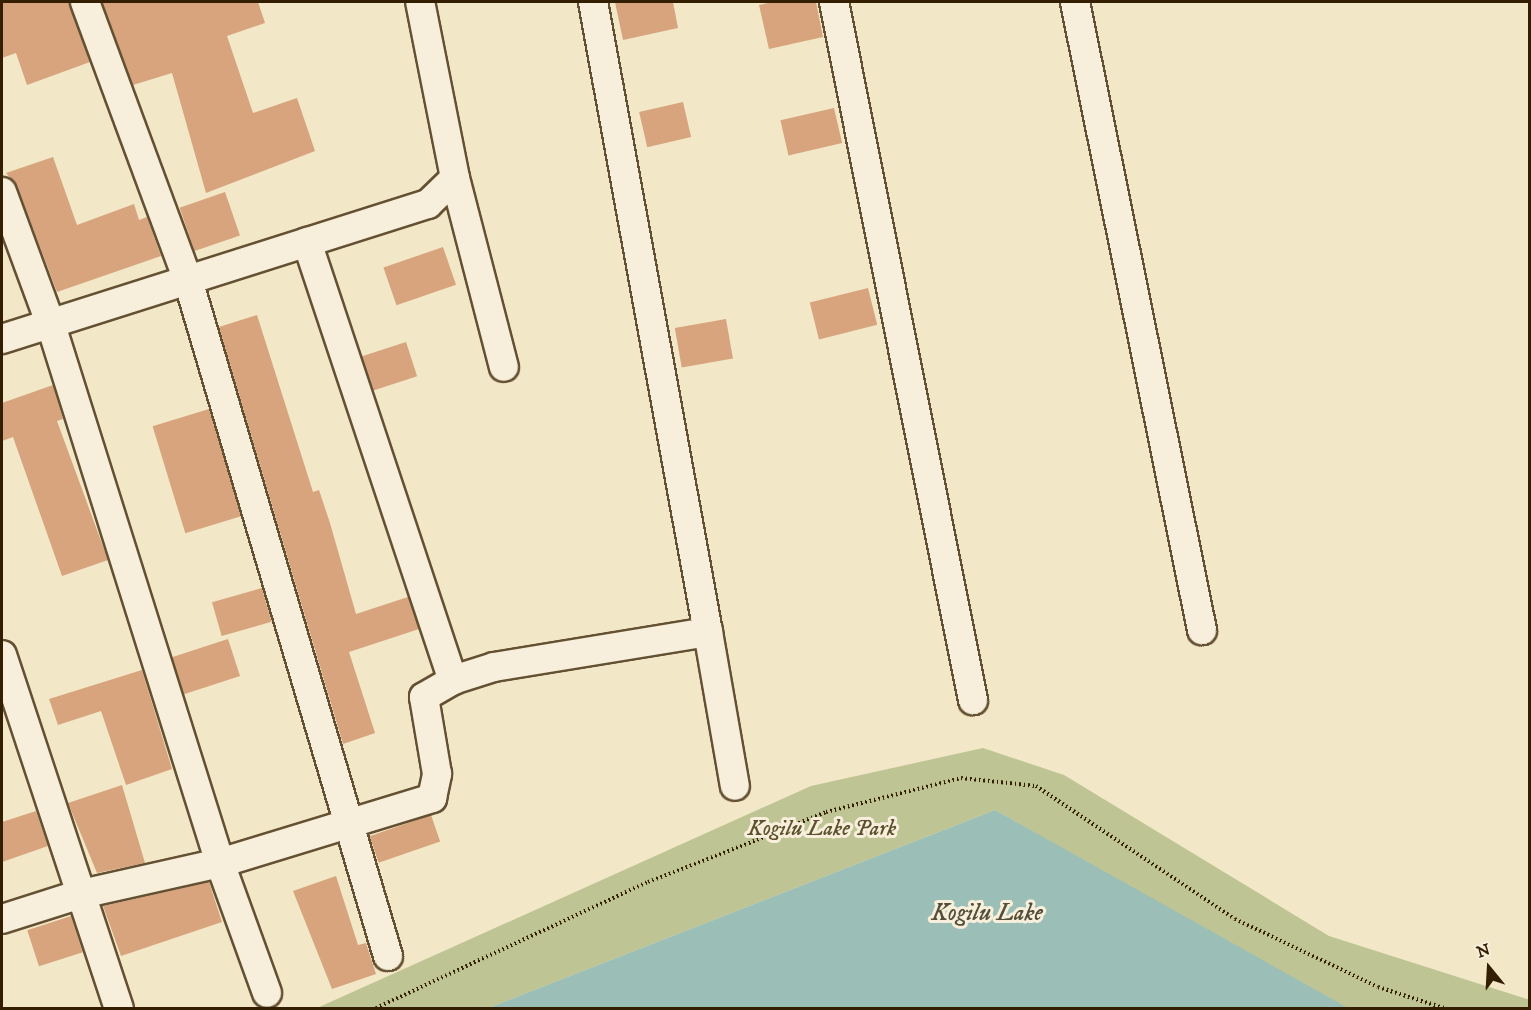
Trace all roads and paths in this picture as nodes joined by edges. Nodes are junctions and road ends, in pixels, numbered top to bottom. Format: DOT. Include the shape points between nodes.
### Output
graph roads {
  1 [pos="85,2"];
  2 [pos="420,2"];
  3 [pos="593,2"];
  4 [pos="834,2"];
  5 [pos="1075,2"];
  6 [pos="455,178"];
  7 [pos="2,192"];
  8 [pos="307,242"];
  9 [pos="188,280"];
  10 [pos="51,325"];
  11 [pos="2,339"];
  12 [pos="504,367"];
  13 [pos="1202,630"];
  14 [pos="708,632"];
  15 [pos="2,655"];
  16 [pos="453,680"];
  17 [pos="973,700"];
  18 [pos="735,786"];
  19 [pos="346,825"];
  20 [pos="220,863"];
  21 [pos="81,894"];
  22 [pos="2,919"];
  23 [pos="388,956"];
  24 [pos="267,993"];
  25 [pos="118,1008"];
  26 [pos="376,1008"];
  27 [pos="1444,1008"];
  1 -- 9 [label="street"];
  2 -- 6 [label="street"];
  3 -- 14 [label="street"];
  4 -- 17 [label="street"];
  5 -- 13 [label="street"];
  6 -- 8 [label="street" via="428,204"];
  6 -- 12 [label="street"];
  7 -- 10 [label="street"];
  8 -- 9 [label="street"];
  8 -- 16 [label="street" via="417,560"];
  9 -- 10 [label="street"];
  9 -- 19 [label="street"];
  10 -- 11 [label="street"];
  10 -- 20 [label="street"];
  14 -- 16 [label="street" via="494,667"];
  14 -- 18 [label="street"];
  15 -- 21 [label="street"];
  16 -- 19 [label="street" via="424,697 437,774 432,798"];
  19 -- 20 [label="street"];
  19 -- 23 [label="street"];
  20 -- 21 [label="street"];
  20 -- 24 [label="street"];
  21 -- 22 [label="street"];
  21 -- 25 [label="street"];
  26 -- 27 [label="path" via="648,882 816,816 961,778 1036,786 1235,918 1378,987"];
}
